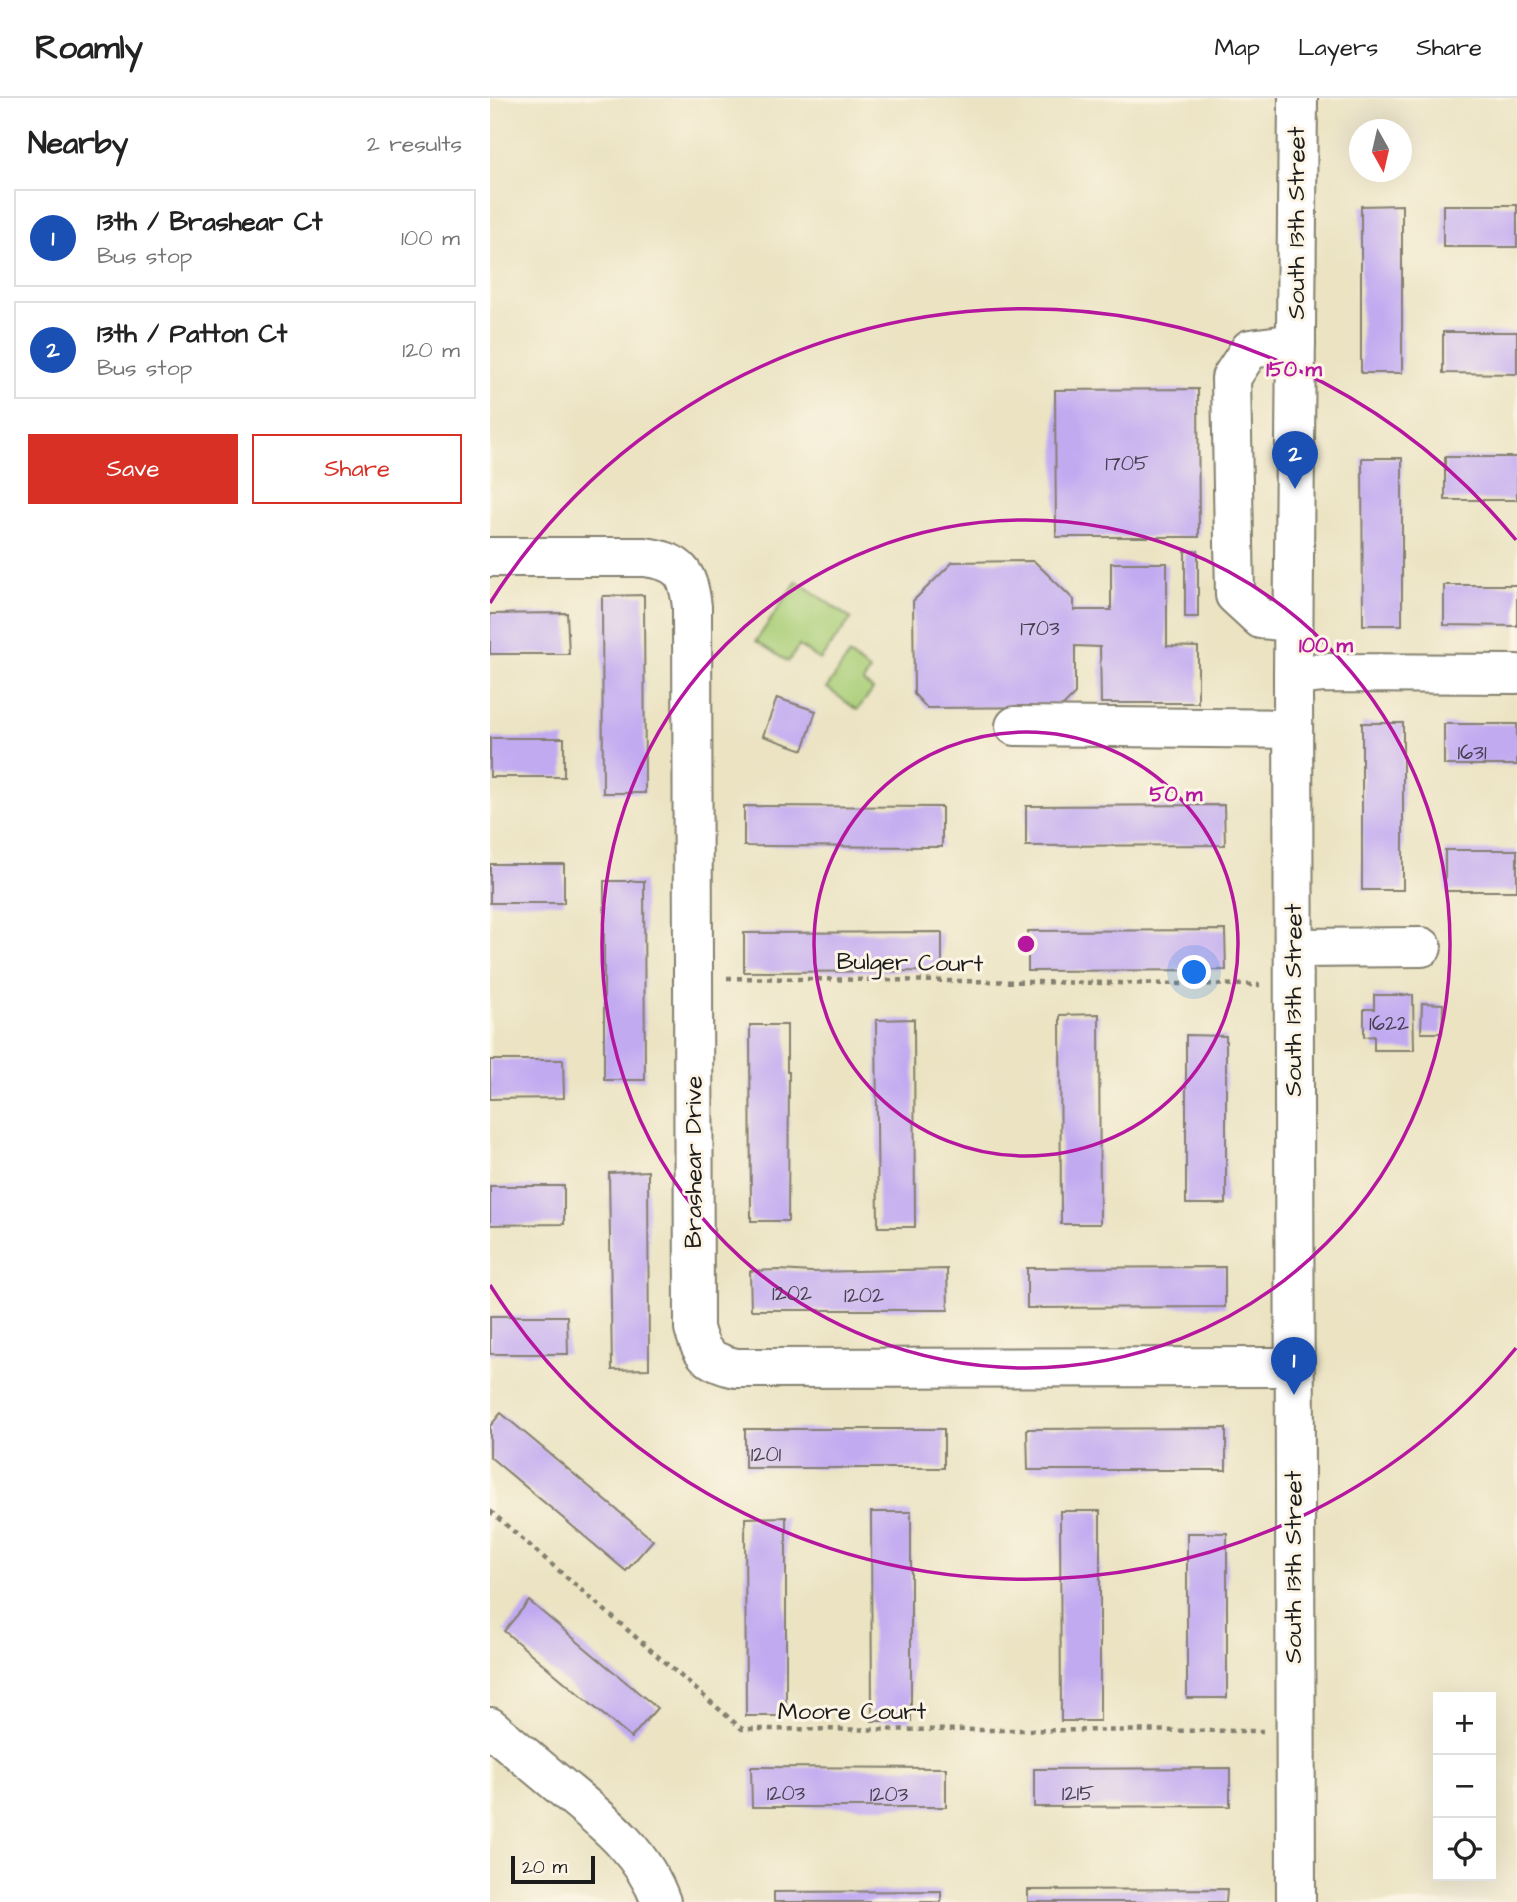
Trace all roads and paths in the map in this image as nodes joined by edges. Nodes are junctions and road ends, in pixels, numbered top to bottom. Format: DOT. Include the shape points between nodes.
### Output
graph roads {
  1 [pos="1298,98"];
  2 [pos="1296,343"];
  3 [pos="490,557"];
  4 [pos="1293,622"];
  5 [pos="1517,674"];
  6 [pos="1293,676"];
  7 [pos="1015,726"];
  8 [pos="1293,729"];
  9 [pos="1422,947"];
  10 [pos="1294,948"];
  11 [pos="694,977"];
  12 [pos="1294,986"];
  13 [pos="1294,1367"];
  14 [pos="490,1511"];
  15 [pos="490,1727"];
  16 [pos="1295,1731"];
  17 [pos="661,1902"];
  18 [pos="1296,1902"];
  1 -- 2 [label="street, South 13th Street"];
  2 -- 4 [label="street, South 13th Street"];
  2 -- 4 [label="street" via="1250,349 1231,378 1235,595 1261,619"];
  3 -- 11 [label="street, Brashear Drive" via="645,557 664,560 683,572 689,584"];
  4 -- 6 [label="street, South 13th Street"];
  5 -- 6 [label="street"];
  6 -- 8 [label="street, South 13th Street"];
  7 -- 8 [label="street"];
  8 -- 10 [label="street, South 13th Street"];
  9 -- 10 [label="street"];
  10 -- 12 [label="street, South 13th Street"];
  11 -- 12 [label="path, Bulger Court"];
  11 -- 13 [label="street, Brashear Drive" via="694,1328 706,1356 717,1364 736,1368"];
  12 -- 13 [label="street, South 13th Street"];
  13 -- 16 [label="street, South 13th Street"];
  14 -- 16 [label="path, Moore Court" via="742,1729"];
  15 -- 17 [label="street" via="632,1851"];
  16 -- 18 [label="street, South 13th Street"];
}
